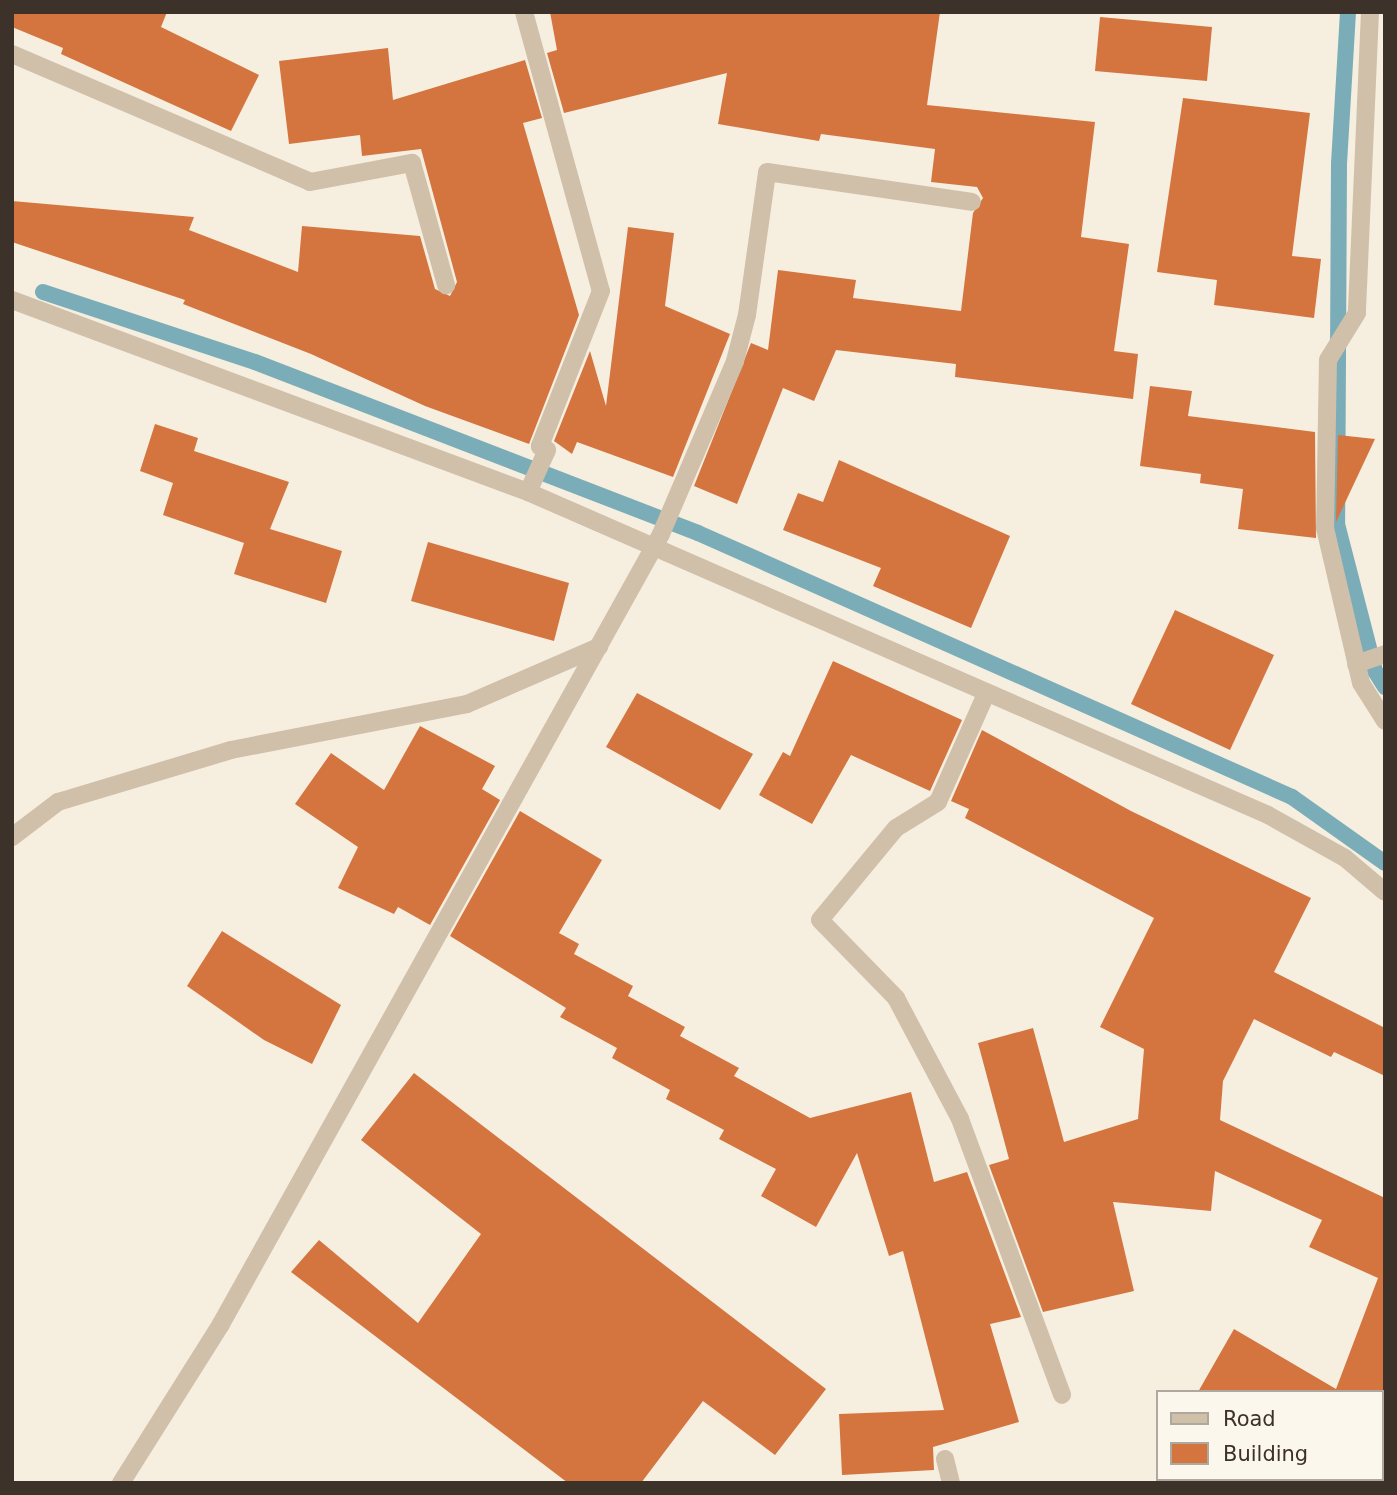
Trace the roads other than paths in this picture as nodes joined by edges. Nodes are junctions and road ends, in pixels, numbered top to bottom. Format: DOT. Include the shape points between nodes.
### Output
graph roads {
  1 [pos="524,12"];
  2 [pos="1370,12"];
  3 [pos="12,54"];
  4 [pos="972,202"];
  5 [pos="446,285"];
  6 [pos="12,300"];
  7 [pos="530,488"];
  8 [pos="657,540"];
  9 [pos="599,647"];
  10 [pos="1384,654"];
  11 [pos="1360,662"];
  12 [pos="986,694"];
  13 [pos="1385,721"];
  14 [pos="12,837"];
  15 [pos="1385,892"];
  16 [pos="1062,1395"];
  17 [pos="945,1460"];
  18 [pos="121,1483"];
  19 [pos="951,1483"];
  1 -- 7 [label="street" via="601,291 540,446 547,450"];
  2 -- 11 [label="street" via="1357,313 1328,360 1325,528"];
  3 -- 5 [label="street" via="310,182 412,163"];
  4 -- 8 [label="street" via="766,172 738,349"];
  6 -- 7 [label="street"];
  7 -- 8 [label="street"];
  8 -- 9 [label="street"];
  8 -- 12 [label="street"];
  9 -- 14 [label="street" via="467,704 231,750 58,802"];
  9 -- 18 [label="street" via="221,1324"];
  10 -- 11 [label="street"];
  11 -- 13 [label="street"];
  12 -- 15 [label="street" via="1268,815 1345,858"];
  12 -- 16 [label="street" via="939,802 896,828 820,919 896,999 960,1119"];
  17 -- 19 [label="street"];
}
